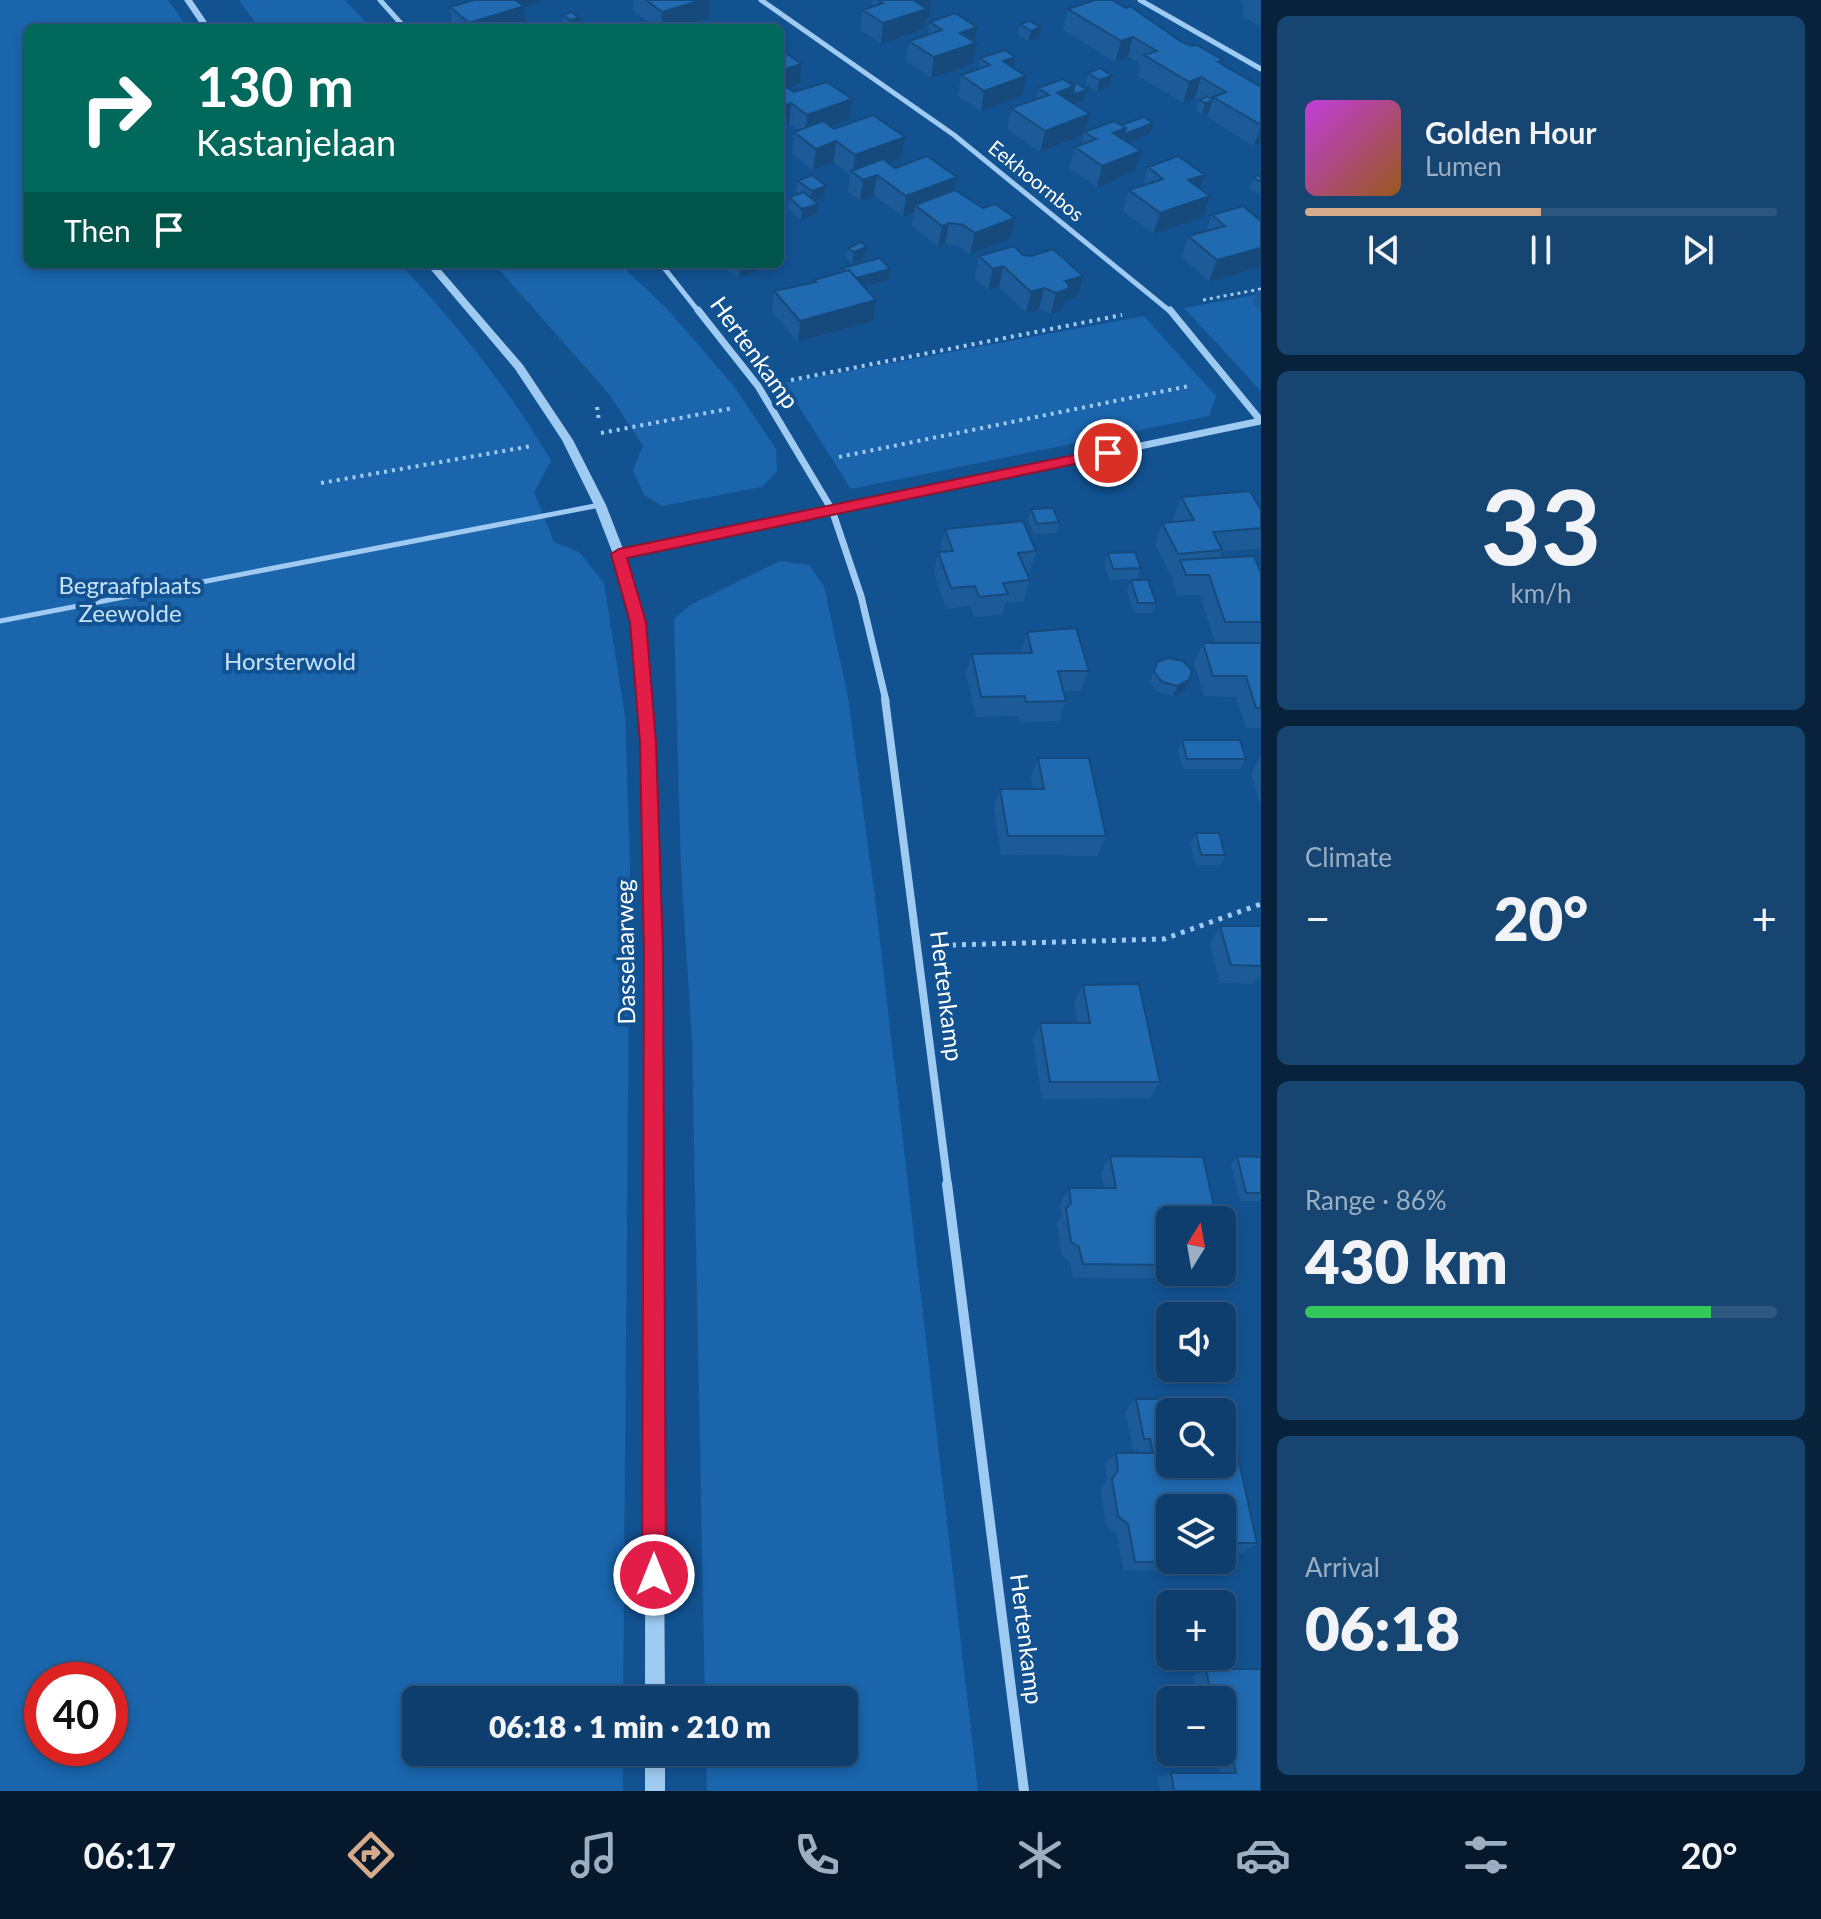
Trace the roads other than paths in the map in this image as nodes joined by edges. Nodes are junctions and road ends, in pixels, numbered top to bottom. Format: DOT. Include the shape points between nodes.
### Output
graph roads {
  1 [pos="188,0"];
  2 [pos="380,0"];
  3 [pos="761,0"];
  4 [pos="1140,0"];
  5 [pos="204,24"];
  6 [pos="401,24"];
  7 [pos="1261,69"];
  8 [pos="434,268"];
  9 [pos="664,268"];
  10 [pos="1261,421"];
  11 [pos="600,505"];
  12 [pos="832,510"];
  13 [pos="619,554"];
  14 [pos="0,621"];
  15 [pos="655,1686"];
  16 [pos="655,1766"];
  17 [pos="655,1791"];
  18 [pos="1024,1791"];
  1 -- 5 [label="street"];
  2 -- 6 [label="street"];
  3 -- 10 [label="street, Eekhoornbos" via="954,135 1166,306"];
  4 -- 7 [label="street"];
  8 -- 11 [label="street, Dasselaarweg" via="519,367 567,440"];
  9 -- 12 [label="street, Hertenkamp" via="758,386"];
  10 -- 12 [label="street"];
  11 -- 13 [label="street, Dasselaarweg"];
  11 -- 14 [label="lane"];
  12 -- 13 [label="street"];
  12 -- 18 [label="street, Hertenkamp" via="861,596 887,707"];
  13 -- 15 [label="street, Dasselaarweg" via="638,622 648,742"];
  16 -- 17 [label="street"];
}
